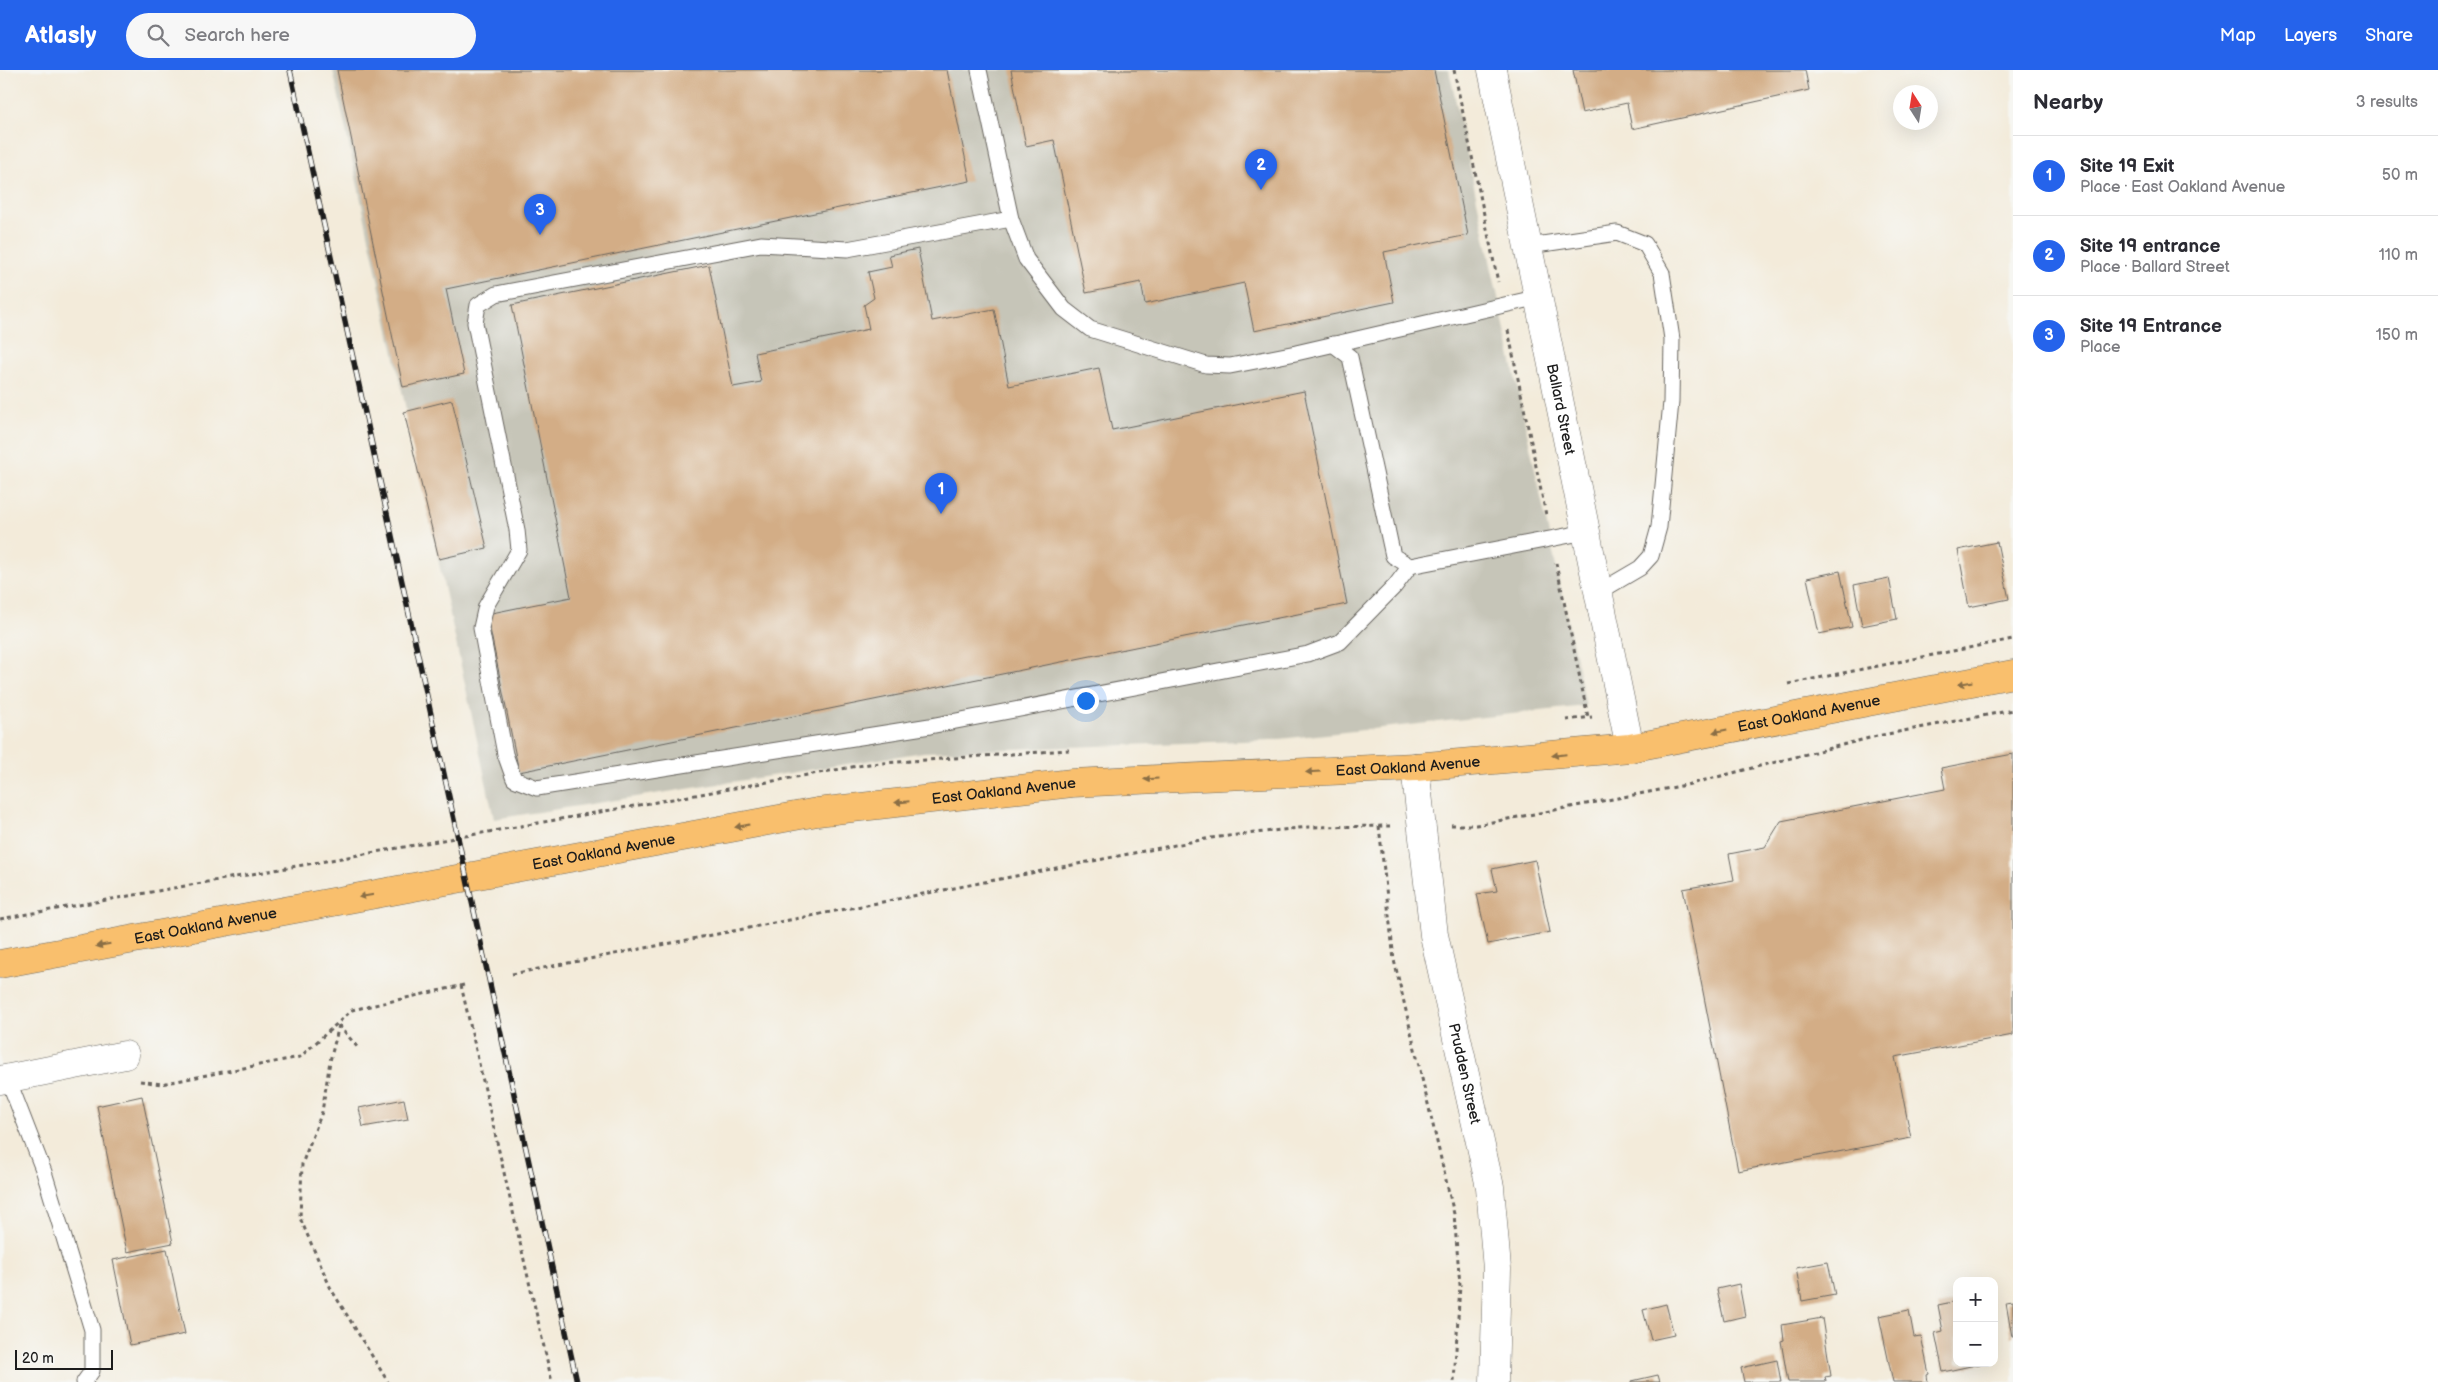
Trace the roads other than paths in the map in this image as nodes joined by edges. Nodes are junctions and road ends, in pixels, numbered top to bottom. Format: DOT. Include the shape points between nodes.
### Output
graph roads {
  1 [pos="979,70"];
  2 [pos="1492,70"];
  3 [pos="1011,218"];
  4 [pos="1529,246"];
  5 [pos="1539,297"];
  6 [pos="1333,344"];
  7 [pos="1586,532"];
  8 [pos="1410,566"];
  9 [pos="1598,592"];
  10 [pos="2013,674"];
  11 [pos="1630,748"];
  12 [pos="1415,767"];
  13 [pos="0,964"];
  14 [pos="125,1055"];
  15 [pos="4,1080"];
  16 [pos="84,1382"];
  17 [pos="1494,1382"];
  1 -- 3 [label="lane"];
  2 -- 4 [label="street, Ballard Street"];
  3 -- 6 [label="lane" via="1026,259 1064,309 1090,329 1206,365 1230,366"];
  3 -- 8 [label="lane" via="847,249 761,244 496,294 478,305 475,323 519,550 486,606 481,628 505,754 514,778 537,788 930,726 1308,654 1340,642 1396,586"];
  4 -- 5 [label="street, Ballard Street"];
  4 -- 9 [label="lane" via="1617,233 1645,244 1662,273 1672,339 1672,366 1660,527 1651,556 1640,568"];
  5 -- 6 [label="lane"];
  5 -- 7 [label="street, Ballard Street"];
  6 -- 8 [label="lane" via="1350,357 1393,556"];
  7 -- 8 [label="lane"];
  7 -- 9 [label="street, Ballard Street"];
  9 -- 11 [label="street, Ballard Street"];
  10 -- 11 [label="main road, East Oakland Avenue, one-way"];
  11 -- 12 [label="main road, East Oakland Avenue, one-way"];
  12 -- 13 [label="main road, East Oakland Avenue, one-way" via="1072,783 817,812"];
  12 -- 17 [label="street, Prudden Street" via="1434,934 1490,1187 1497,1269"];
  14 -- 15 [label="street"];
  15 -- 16 [label="lane" via="44,1172 92,1330 92,1371"];
}
